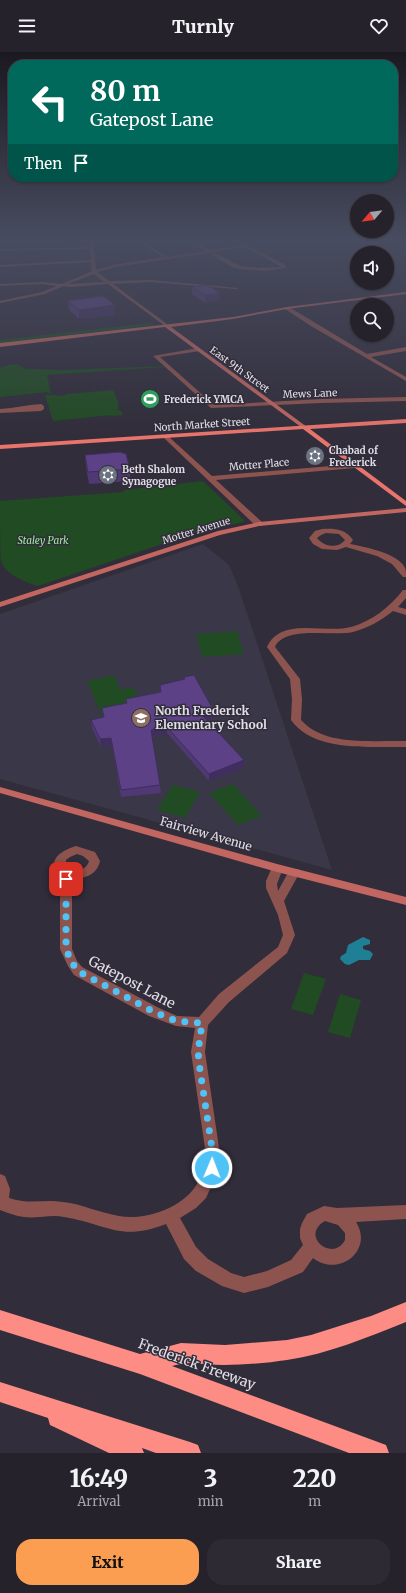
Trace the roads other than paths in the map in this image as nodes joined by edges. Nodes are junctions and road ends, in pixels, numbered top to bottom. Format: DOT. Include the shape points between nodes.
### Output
graph roads {
  1 [pos="139,305"];
  2 [pos="308,305"];
  3 [pos="287,308"];
  4 [pos="165,325"];
  5 [pos="0,345"];
  6 [pos="406,349"];
  7 [pos="198,350"];
  8 [pos="366,356"];
  9 [pos="406,379"];
  10 [pos="406,399"];
  11 [pos="272,403"];
  12 [pos="13,410"];
  13 [pos="0,412"];
  14 [pos="406,421"];
  15 [pos="305,428"];
  16 [pos="166,436"];
  17 [pos="0,447"];
  18 [pos="355,466"];
  19 [pos="212,478"];
  20 [pos="406,504"];
  21 [pos="406,510"];
  22 [pos="259,524"];
  23 [pos="346,545"];
  24 [pos="406,575"];
  25 [pos="406,592"];
  26 [pos="0,605"];
  27 [pos="392,608"];
  28 [pos="406,612"];
  29 [pos="406,744"];
  30 [pos="0,790"];
  31 [pos="278,868"];
  32 [pos="294,872"];
  33 [pos="70,874"];
  34 [pos="278,900"];
  35 [pos="406,901"];
  36 [pos="202,1023"];
  37 [pos="0,1181"];
  38 [pos="0,1203"];
  39 [pos="406,1212"];
  40 [pos="170,1215"];
  41 [pos="339,1215"];
  42 [pos="312,1247"];
  43 [pos="406,1312"];
  44 [pos="0,1320"];
  45 [pos="140,1364"];
  46 [pos="8,1395"];
  47 [pos="133,1453"];
  48 [pos="190,1453"];
  49 [pos="378,1453"];
  1 -- 4 [label="street, East 9th Street"];
  2 -- 3 [label="main road"];
  3 -- 4 [label="main road" via="233,318"];
  3 -- 8 [label="street"];
  4 -- 5 [label="main road"];
  4 -- 7 [label="main road, East 9th Street"];
  6 -- 8 [label="street"];
  7 -- 11 [label="main road, East 9th Street"];
  7 -- 11 [label="street, Mews Lane" via="156,356 213,407"];
  8 -- 9 [label="street"];
  10 -- 11 [label="street, Mews Lane"];
  11 -- 15 [label="main road, East 9th Street"];
  12 -- 13 [label="street"];
  14 -- 15 [label="main road, North Market Street"];
  15 -- 16 [label="main road, North Market Street"];
  15 -- 18 [label="main road"];
  16 -- 17 [label="main road, North Market Street"];
  16 -- 19 [label="street"];
  18 -- 19 [label="street, Motter Place"];
  18 -- 20 [label="main road"];
  19 -- 22 [label="street"];
  21 -- 22 [label="main road, Motter Avenue"];
  22 -- 26 [label="main road, Motter Avenue" via="195,540"];
  23 -- 24 [label="street" via="370,551 397,563"];
  25 -- 27 [label="street"];
  27 -- 28 [label="street"];
  27 -- 29 [label="street" via="352,630 285,634 274,641 271,647 295,679 296,720 303,729 319,738 341,742"];
  30 -- 31 [label="main road, Fairview Avenue"];
  31 -- 32 [label="main road, Fairview Avenue"];
  31 -- 34 [label="street" via="271,884 272,892"];
  32 -- 34 [label="street" via="284,894"];
  32 -- 35 [label="main road, Fairview Avenue"];
  33 -- 36 [label="street, Gatepost Lane" via="66,879 66,949 78,971 154,1012 176,1021"];
  34 -- 36 [label="street" via="289,935 283,950 224,998"];
  36 -- 40 [label="street" via="198,1052 213,1155 212,1168 197,1197"];
  37 -- 38 [label="street" via="3,1195"];
  38 -- 40 [label="street" via="24,1210 62,1209 120,1225 143,1223"];
  39 -- 41 [label="street"];
  40 -- 42 [label="street" via="190,1253 202,1265 228,1280 244,1285 268,1279 297,1266"];
  41 -- 42 [label="street" via="324,1213 312,1220 307,1233"];
  41 -- 42 [label="street" via="350,1225 353,1232 351,1247 333,1258"];
  43 -- 45 [label="highway" via="346,1335 287,1350 225,1355 181,1353"];
  44 -- 45 [label="highway, Frederick Freeway"];
  45 -- 49 [label="highway, Frederick Freeway"];
  46 -- 47 [label="highway"];
  46 -- 48 [label="highway"];
}
